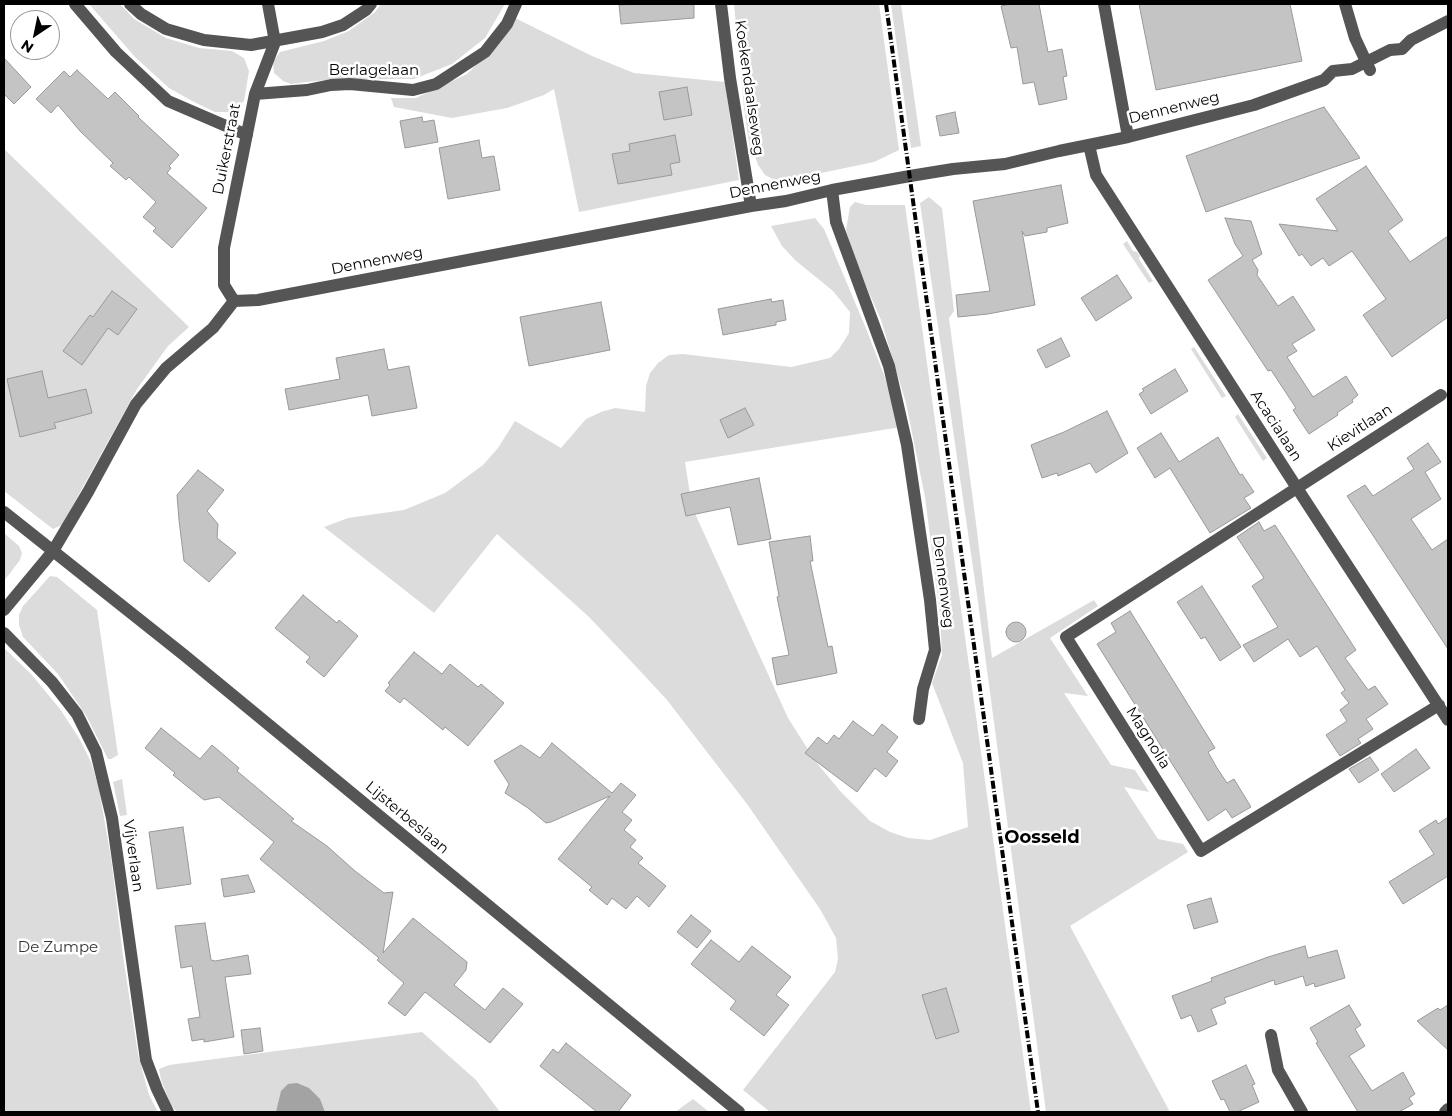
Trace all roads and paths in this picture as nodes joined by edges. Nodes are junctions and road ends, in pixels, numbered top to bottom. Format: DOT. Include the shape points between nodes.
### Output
graph roads {
  1 [pos="75,4"];
  2 [pos="130,4"];
  3 [pos="268,4"];
  4 [pos="371,4"];
  5 [pos="516,4"];
  6 [pos="721,4"];
  7 [pos="1104,4"];
  8 [pos="1345,4"];
  9 [pos="1448,21"];
  10 [pos="275,42"];
  11 [pos="1368,66"];
  12 [pos="255,94"];
  13 [pos="247,135"];
  14 [pos="1128,137"];
  15 [pos="1089,145"];
  16 [pos="832,190"];
  17 [pos="751,206"];
  18 [pos="234,301"];
  19 [pos="1441,394"];
  20 [pos="1296,488"];
  21 [pos="4,512"];
  22 [pos="53,551"];
  23 [pos="4,610"];
  24 [pos="4,633"];
  25 [pos="1439,704"];
  26 [pos="919,719"];
  27 [pos="1448,720"];
  28 [pos="1270,1035"];
  29 [pos="1448,1109"];
  30 [pos="736,1111"];
  31 [pos="168,1112"];
  32 [pos="1302,1112"];
  33 [pos="1445,1112"];
  1 -- 13 [label="street" via="116,52 168,101"];
  2 -- 10 [label="street" via="166,29 204,40 251,45"];
  3 -- 10 [label="street"];
  4 -- 10 [label="street" via="343,25"];
  5 -- 12 [label="street, Berlagelaan" via="507,24 485,52 436,84 413,90 331,85"];
  6 -- 17 [label="street, Koekendaalseweg"];
  7 -- 14 [label="street"];
  8 -- 11 [label="street"];
  9 -- 11 [label="street, Dennenweg" via="1402,48 1390,50"];
  10 -- 12 [label="street, Duikerstraat"];
  11 -- 14 [label="street, Dennenweg" via="1333,71 1324,80 1254,104"];
  12 -- 13 [label="street, Duikerstraat"];
  13 -- 18 [label="street, Duikerstraat" via="224,248 224,286"];
  14 -- 15 [label="street, Dennenweg"];
  15 -- 16 [label="street, Dennenweg" via="1006,164 952,169"];
  15 -- 20 [label="street, Acacialaan" via="1096,175"];
  16 -- 17 [label="street, Dennenweg"];
  16 -- 26 [label="street, Dennenweg" via="836,222 889,366 906,445 930,600 934,650"];
  17 -- 18 [label="street, Dennenweg" via="258,300"];
  18 -- 22 [label="street" via="213,328 166,368 136,404"];
  19 -- 20 [label="street, Kievitlaan"];
  20 -- 25 [label="street, Acacialaan"];
  20 -- 25 [label="street, Magnolia" via="1066,637 1201,851"];
  21 -- 22 [label="street, Lijsterbeslaan"];
  22 -- 23 [label="street"];
  22 -- 30 [label="street, Lijsterbeslaan" via="184,655"];
  24 -- 31 [label="street, Vijverlaan" via="52,682 77,714 96,752 112,818 146,1060"];
  25 -- 27 [label="street, Acacialaan"];
  28 -- 32 [label="street" via="1278,1070"];
  29 -- 33 [label="street"];
}
